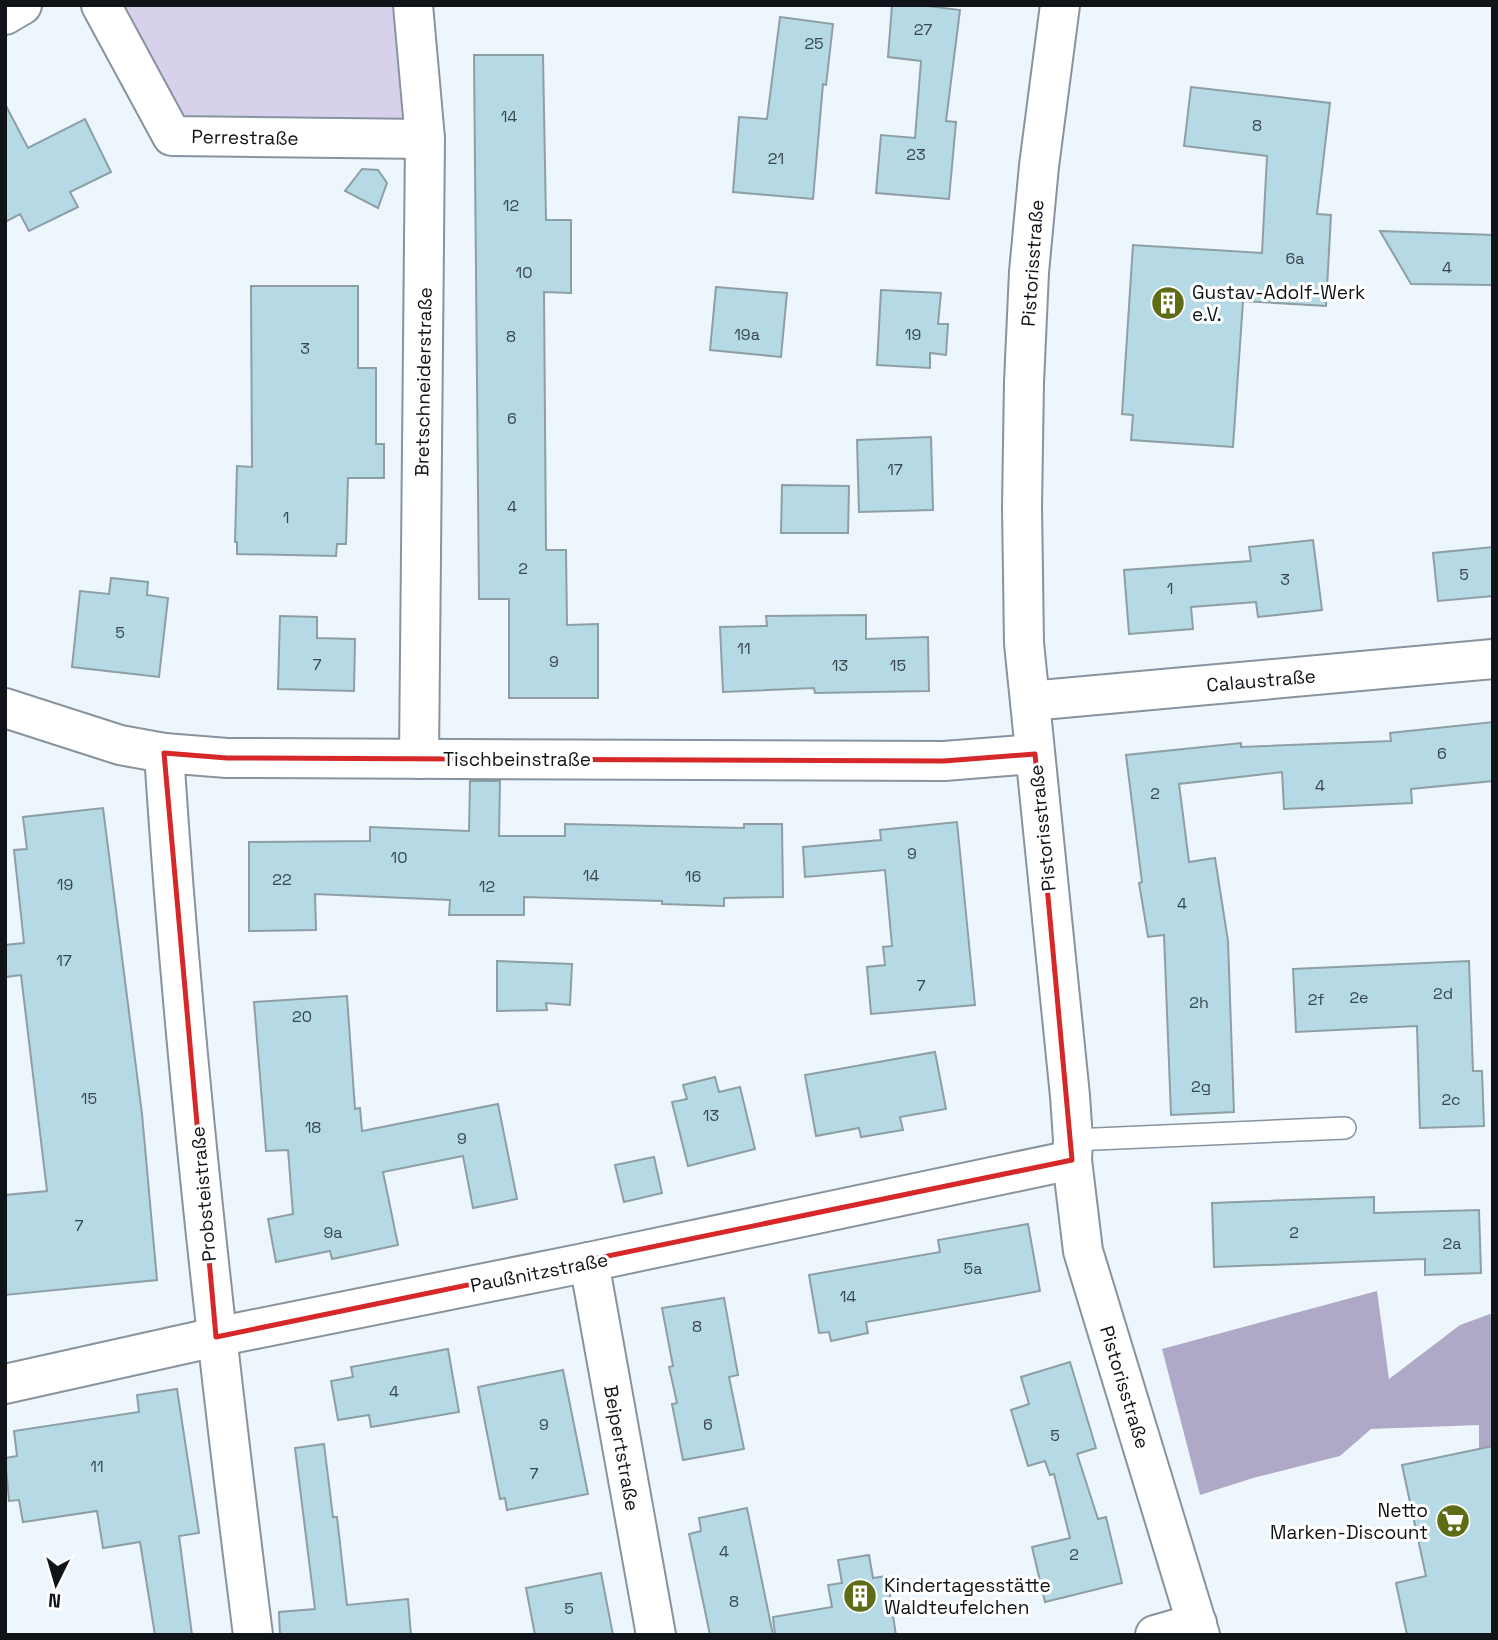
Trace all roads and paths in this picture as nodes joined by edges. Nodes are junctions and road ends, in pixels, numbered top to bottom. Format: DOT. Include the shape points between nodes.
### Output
graph roads {
  1 [pos="22,5"];
  2 [pos="102,5"];
  3 [pos="413,5"];
  4 [pos="1060,5"];
  5 [pos="5,15"];
  6 [pos="425,139"];
  7 [pos="1493,659"];
  8 [pos="1030,701"];
  9 [pos="5,708"];
  10 [pos="164,753"];
  11 [pos="1035,754"];
  12 [pos="419,759"];
  13 [pos="1345,1128"];
  14 [pos="1073,1150"];
  15 [pos="589,1262"];
  16 [pos="216,1337"];
  17 [pos="5,1384"];
  18 [pos="1198,1629"];
  19 [pos="253,1635"];
  20 [pos="656,1635"];
  21 [pos="1155,1635"];
  1 -- 5 [label="street"];
  2 -- 6 [label="street, Perrestraße" via="172,136"];
  3 -- 6 [label="street, Bretschneiderstraße"];
  4 -- 8 [label="street, Pistorisstraße" via="1039,166 1024,382 1024,643"];
  6 -- 12 [label="street, Bretschneiderstraße"];
  7 -- 8 [label="street, Calaustraße"];
  8 -- 11 [label="street, Pistorisstraße"];
  9 -- 10 [label="street, Tischbeinstraße" via="120,745"];
  10 -- 12 [label="street, Tischbeinstraße" via="227,758"];
  10 -- 16 [label="street, Probsteistraße"];
  11 -- 12 [label="street, Tischbeinstraße" via="944,761"];
  11 -- 14 [label="street, Pistorisstraße"];
  13 -- 14 [label="lane"];
  14 -- 15 [label="street, Paußnitzstraße"];
  14 -- 18 [label="street, Pistorisstraße" via="1083,1251"];
  15 -- 16 [label="street, Paußnitzstraße"];
  15 -- 20 [label="street, Beipertstraße"];
  16 -- 17 [label="street, Paußnitzstraße"];
  16 -- 19 [label="street, Probsteistraße"];
  18 -- 21 [label="street"];
}
